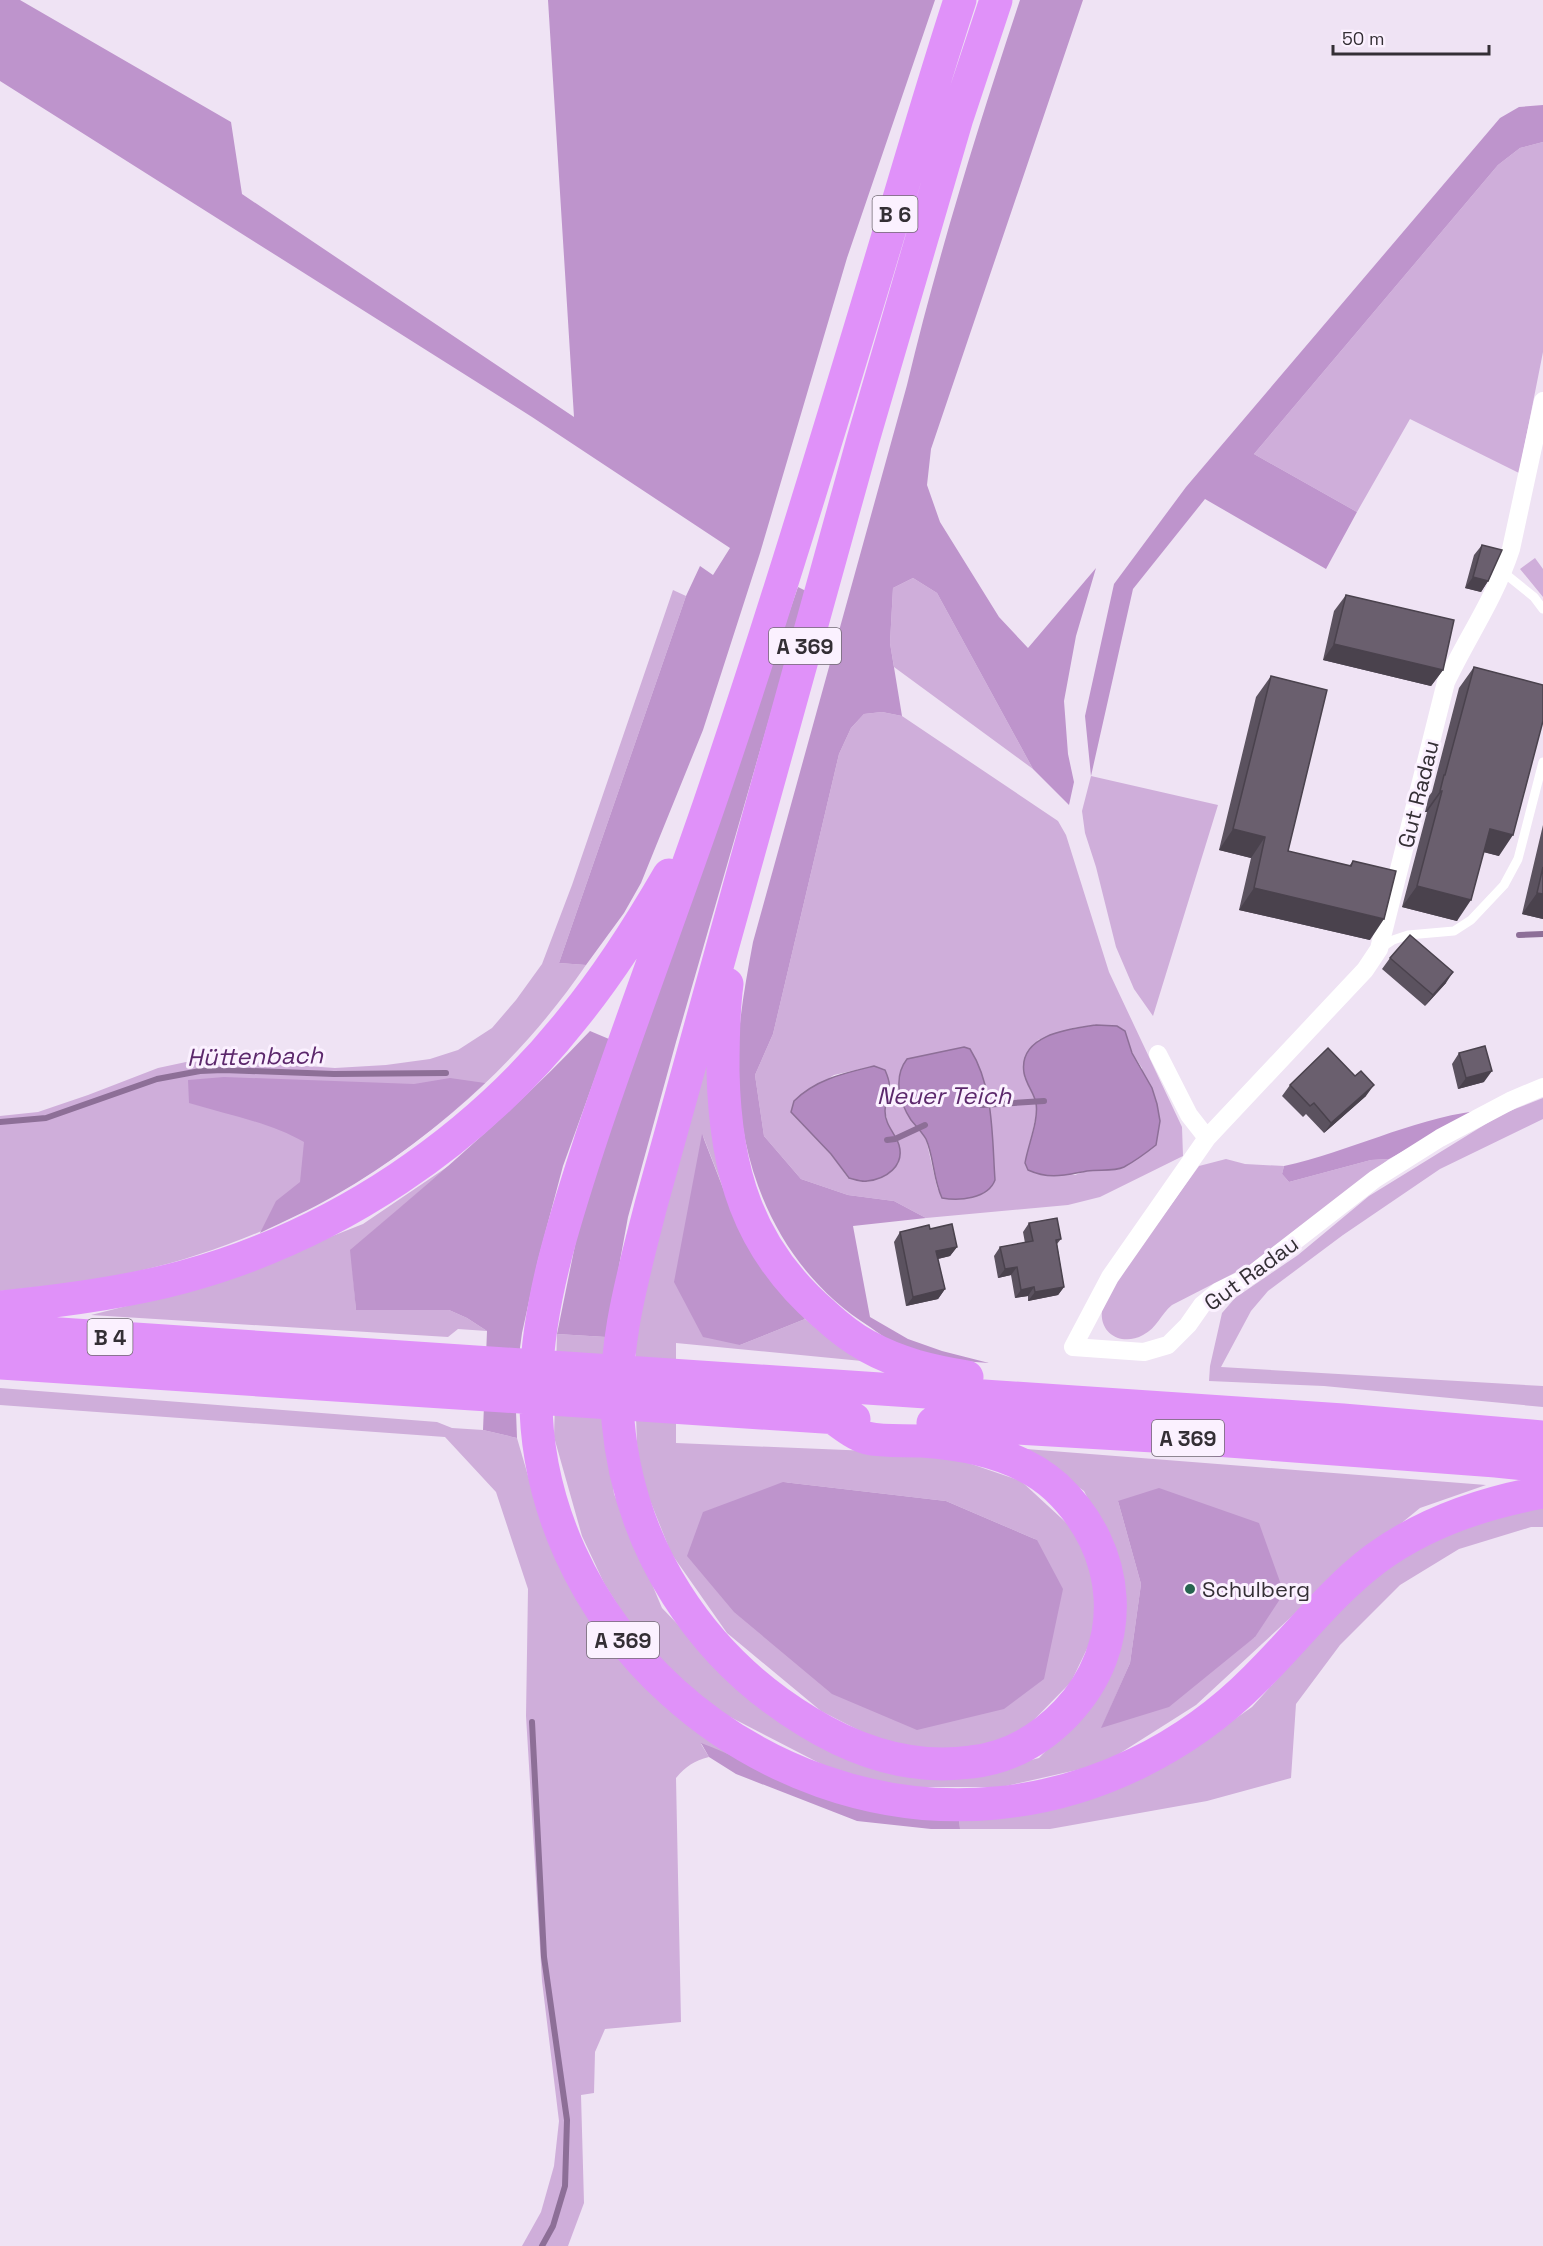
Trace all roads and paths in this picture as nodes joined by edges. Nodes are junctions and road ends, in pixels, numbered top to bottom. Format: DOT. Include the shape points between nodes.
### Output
graph roads {
  1 [pos="960,0"];
  2 [pos="996,0"];
  3 [pos="1543,401"];
  4 [pos="830,428"];
  5 [pos="863,440"];
  6 [pos="1503,572"];
  7 [pos="1543,609"];
  8 [pos="1543,762"];
  9 [pos="710,803"];
  10 [pos="748,852"];
  11 [pos="1379,949"];
  12 [pos="1158,1053"];
  13 [pos="1543,1087"];
  14 [pos="1208,1138"];
  15 [pos="0,1306"];
  16 [pos="0,1330"];
  17 [pos="220,1345"];
  18 [pos="0,1363"];
  19 [pos="215,1377"];
  20 [pos="710,1394"];
  21 [pos="1037,1399"];
  22 [pos="832,1418"];
  23 [pos="1543,1437"];
  24 [pos="1543,1466"];
  25 [pos="1543,1492"];
  1 -- 4 [label="highway, B 6"];
  2 -- 5 [label="highway, B 6" via="957,118"];
  3 -- 6 [label="street, Gut Radau"];
  4 -- 9 [label="highway, A 369"];
  5 -- 10 [label="highway, A 369"];
  6 -- 7 [label="lane"];
  6 -- 11 [label="street, Gut Radau" via="1446,682"];
  8 -- 11 [label="lane" via="1518,859 1504,885 1471,920 1454,931 1408,935"];
  9 -- 15 [label="highway" via="638,927 573,1018 498,1099 409,1171 329,1220 240,1259 137,1288"];
  9 -- 25 [label="highway, A 369" via="560,1233 545,1299 536,1382 544,1467 560,1526 580,1572 609,1621 641,1662 701,1717 728,1737 786,1767 828,1784 887,1799 991,1804 1066,1791 1137,1764 1184,1737 1254,1681 1344,1586 1401,1542 1466,1510"];
  10 -- 21 [label="highway, A 369" via="725,1000 723,1075 737,1181 759,1236 793,1285 839,1327 867,1346 926,1370 1014,1381"];
  10 -- 22 [label="highway" via="624,1312 618,1417 633,1501 663,1572 716,1646 754,1686 822,1731 884,1756 938,1764 994,1757 1045,1734 1083,1693 1097,1670 1110,1626 1108,1582 1094,1538 1082,1519 1055,1486 1018,1463 965,1446 865,1438"];
  11 -- 14 [label="street, Gut Radau" via="1365,970"];
  12 -- 14 [label="street" via="1189,1115"];
  13 -- 14 [label="street, Gut Radau" via="1440,1138 1375,1179 1250,1276 1219,1291 1167,1345 1144,1352 1073,1347 1110,1277"];
  16 -- 17 [label="highway, B 4"];
  17 -- 20 [label="highway, A 369" via="457,1361"];
  18 -- 19 [label="highway, B 4"];
  19 -- 20 [label="highway, A 369" via="455,1393"];
  20 -- 21 [label="highway, A 369"];
  20 -- 22 [label="highway, A 369"];
  21 -- 23 [label="highway, A 369"];
  22 -- 24 [label="highway, A 369" via="1200,1438"];
}
